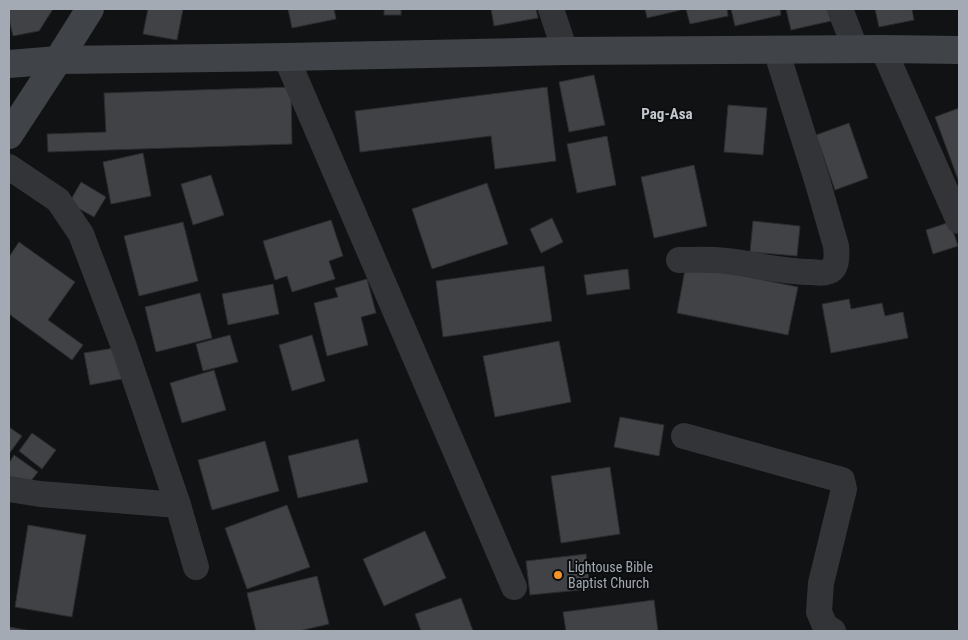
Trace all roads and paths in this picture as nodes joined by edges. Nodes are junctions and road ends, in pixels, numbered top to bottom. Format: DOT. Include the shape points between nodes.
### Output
graph roads {
  1 [pos="90,9"];
  2 [pos="552,9"];
  3 [pos="840,9"];
  4 [pos="884,48"];
  5 [pos="776,50"];
  6 [pos="856,50"];
  7 [pos="959,50"];
  8 [pos="565,51"];
  9 [pos="286,58"];
  10 [pos="58,60"];
  11 [pos="9,64"];
  12 [pos="9,135"];
  13 [pos="9,167"];
  14 [pos="959,221"];
  15 [pos="679,260"];
  16 [pos="684,436"];
  17 [pos="9,489"];
  18 [pos="178,505"];
  19 [pos="196,567"];
  20 [pos="514,587"];
  21 [pos="833,631"];
  1 -- 10 [label="street"];
  2 -- 8 [label="street"];
  3 -- 6 [label="street"];
  4 -- 6 [label="street"];
  4 -- 7 [label="street"];
  4 -- 14 [label="street"];
  5 -- 6 [label="street"];
  5 -- 8 [label="street"];
  5 -- 15 [label="street" via="836,246 836,263 827,272 796,272 726,261"];
  8 -- 9 [label="street"];
  9 -- 10 [label="street"];
  9 -- 20 [label="street"];
  10 -- 11 [label="street"];
  10 -- 12 [label="street"];
  13 -- 18 [label="street" via="58,200 81,234"];
  16 -- 21 [label="street" via="842,480 844,489 820,583 819,612 825,626"];
  17 -- 18 [label="street"];
  18 -- 19 [label="street"];
}
